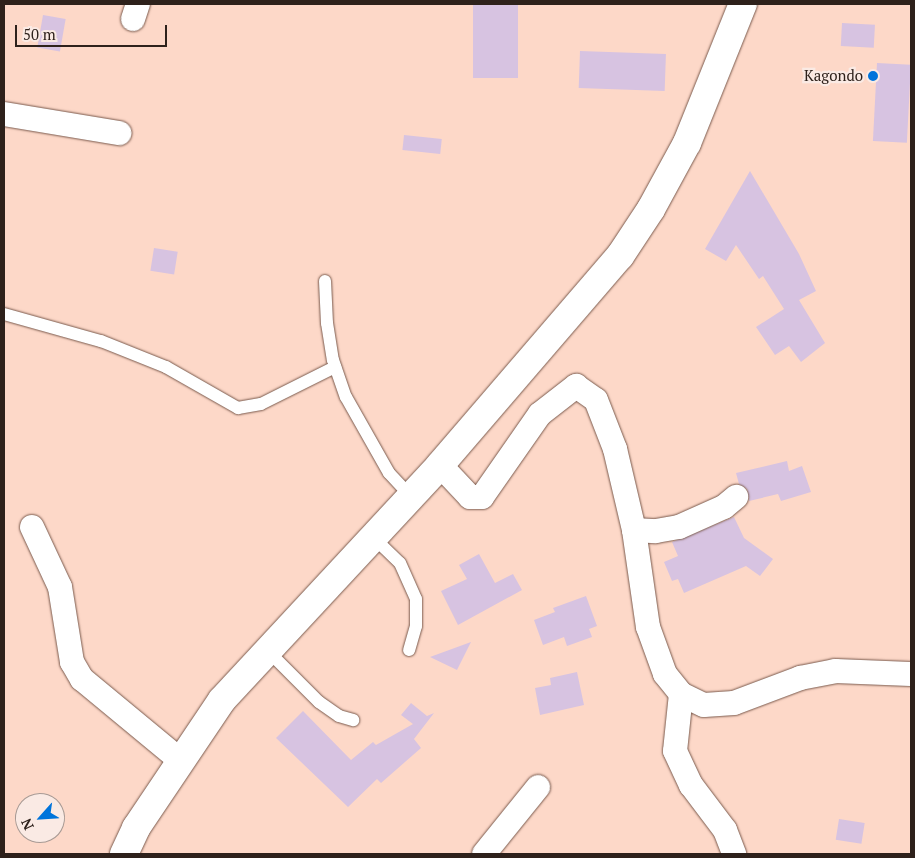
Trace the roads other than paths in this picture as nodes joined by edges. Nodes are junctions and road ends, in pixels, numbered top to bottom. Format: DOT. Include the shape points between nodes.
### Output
graph roads {
  1 [pos="743,4"];
  2 [pos="4,114"];
  3 [pos="118,133"];
  4 [pos="325,281"];
  5 [pos="4,314"];
  6 [pos="335,367"];
  7 [pos="440,465"];
  8 [pos="411,497"];
  9 [pos="736,497"];
  10 [pos="32,527"];
  11 [pos="634,530"];
  12 [pos="373,538"];
  13 [pos="410,650"];
  14 [pos="268,651"];
  15 [pos="911,674"];
  16 [pos="681,694"];
  17 [pos="354,720"];
  18 [pos="181,761"];
  19 [pos="538,787"];
  20 [pos="130,852"];
  21 [pos="484,854"];
  22 [pos="734,854"];
  1 -- 7 [label="highway" via="687,143 651,209 620,256 581,305"];
  2 -- 3 [label="street"];
  4 -- 6 [label="lane" via="326,323"];
  5 -- 6 [label="lane" via="101,341 166,367 238,408 261,404"];
  6 -- 8 [label="lane" via="368,439 389,473"];
  7 -- 8 [label="highway"];
  7 -- 11 [label="street" via="470,497 482,497 540,414 576,386 596,400 615,450"];
  8 -- 12 [label="highway"];
  9 -- 11 [label="street" via="724,507 679,527"];
  10 -- 18 [label="street" via="60,587 72,662 82,679"];
  11 -- 16 [label="street" via="648,627 665,674"];
  12 -- 13 [label="lane" via="400,563 416,599 416,626"];
  12 -- 14 [label="highway"];
  14 -- 17 [label="lane" via="319,702 339,716"];
  14 -- 18 [label="highway" via="222,700"];
  15 -- 16 [label="street" via="835,671 800,678 734,703 704,705"];
  16 -- 22 [label="street" via="675,751 691,785 725,830"];
  18 -- 20 [label="highway" via="136,828"];
  19 -- 21 [label="street"];
}
